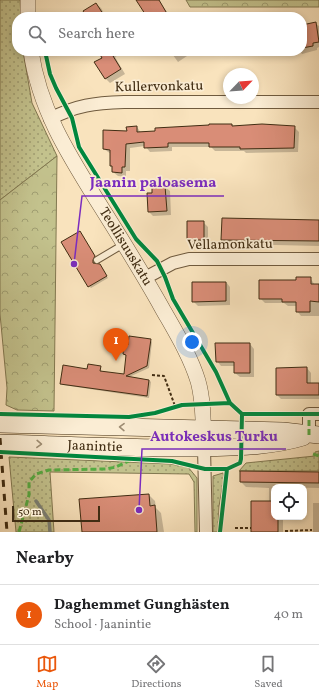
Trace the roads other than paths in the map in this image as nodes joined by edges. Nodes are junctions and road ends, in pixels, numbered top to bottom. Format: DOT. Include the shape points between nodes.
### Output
graph roads {
  1 [pos="28,0"];
  2 [pos="28,12"];
  3 [pos="32,56"];
  4 [pos="319,102"];
  5 [pos="50,118"];
  6 [pos="124,244"];
  7 [pos="319,259"];
  8 [pos="98,260"];
  9 [pos="145,278"];
  10 [pos="319,414"];
  11 [pos="0,424"];
  12 [pos="203,429"];
  13 [pos="314,435"];
  14 [pos="0,443"];
  15 [pos="204,448"];
  16 [pos="206,532"];
  1 -- 2 [label="street"];
  3 -- 5 [label="street, Teollisuuskatu" via="37,82"];
  4 -- 5 [label="street, Kullervonkatu" via="124,102 93,104 67,110"];
  5 -- 6 [label="street, Teollisuuskatu" via="63,145"];
  6 -- 8 [label="lane"];
  6 -- 9 [label="street, Teollisuuskatu"];
  7 -- 9 [label="street, Vellamonkatu" via="189,259 173,263"];
  9 -- 12 [label="street, Teollisuuskatu" via="183,347 198,382"];
  10 -- 13 [label="street" via="309,414"];
  12 -- 11 [label="main road, Jaanintie, one-way"];
  12 -- 13 [label="main road, Jaanintie" via="283,431"];
  12 -- 15 [label="street, Teollisuuskatu"];
  13 -- 15 [label="main road, Jaanintie" via="286,442"];
  14 -- 15 [label="main road, Jaanintie, one-way"];
  15 -- 16 [label="street"];
}
